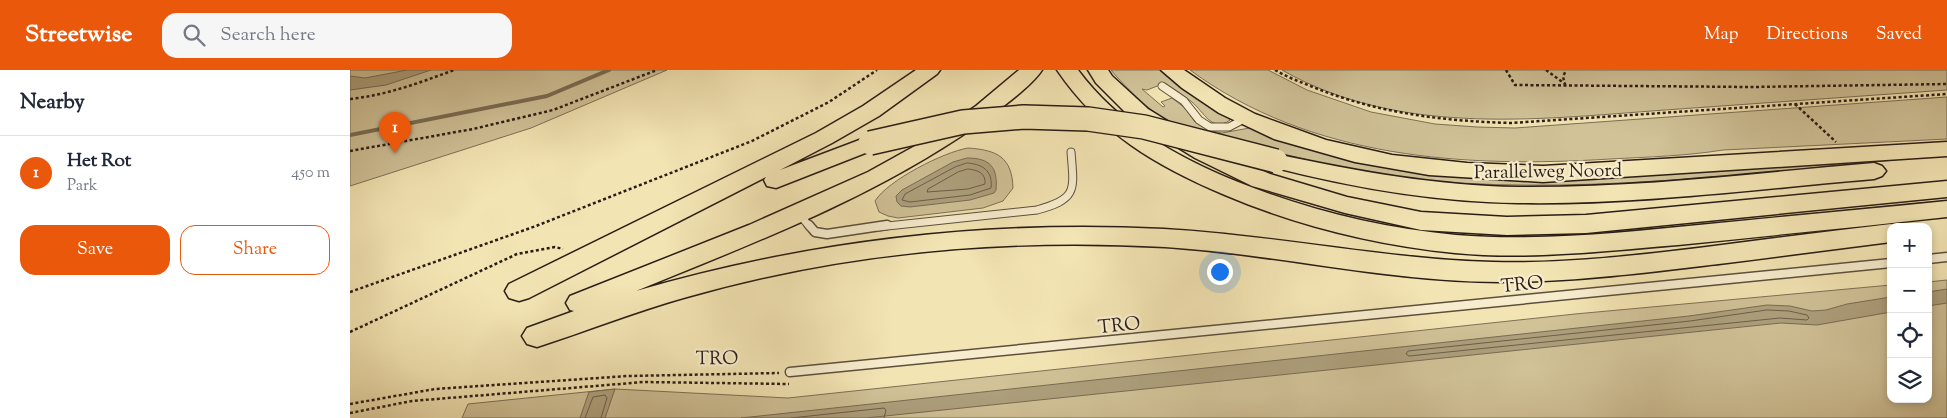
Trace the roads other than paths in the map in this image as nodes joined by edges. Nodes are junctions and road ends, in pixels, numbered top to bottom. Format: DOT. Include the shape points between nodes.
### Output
graph roads {
  1 [pos="930,70"];
  2 [pos="1032,70"];
  3 [pos="1066,70"];
  4 [pos="1098,70"];
  5 [pos="1184,70"];
  6 [pos="1166,78"];
  7 [pos="1947,142"];
  8 [pos="1947,149"];
  9 [pos="1071,152"];
  10 [pos="1947,164"];
  11 [pos="1947,189"];
  12 [pos="1947,209"];
  13 [pos="798,213"];
  14 [pos="1947,226"];
  15 [pos="1932,228"];
  16 [pos="1887,233"];
  17 [pos="1947,257"];
  18 [pos="1932,259"];
  19 [pos="1887,263"];
  20 [pos="790,372"];
  1 -- 10 [label="highway, bridge" via="871,111 824,138 518,291 766,184 870,143 964,122 1024,117 1088,119 1144,127 1350,177 1434,190 1518,196 1614,193"];
  2 -- 13 [label="highway" via="948,137 863,185"];
  3 -- 12 [label="highway" via="1102,112 1150,148 1194,172 1254,198 1317,219 1385,234 1456,244 1587,245"];
  4 -- 11 [label="highway" via="1103,79 1140,114 1202,153 1261,180 1345,205 1421,221 1507,226 1586,224"];
  5 -- 7 [label="highway, Parallelweg Noord" via="1241,107 1295,131 1368,151 1437,163 1535,167"];
  6 -- 8 [label="highway, Parallelweg Noord" via="1246,118 1316,145 1400,164 1486,174 1543,174"];
  9 -- 13 [label="lane" via="1073,188 1070,197 1057,205 1037,210 827,234 815,232"];
  13 -- 16 [label="highway" via="534,330 769,268 883,247 1013,235 1167,238 1406,266 1494,272 1606,268"];
  14 -- 15 [label="highway"];
  17 -- 18 [label="lane"];
  19 -- 20 [label="lane, TRO"];
}
